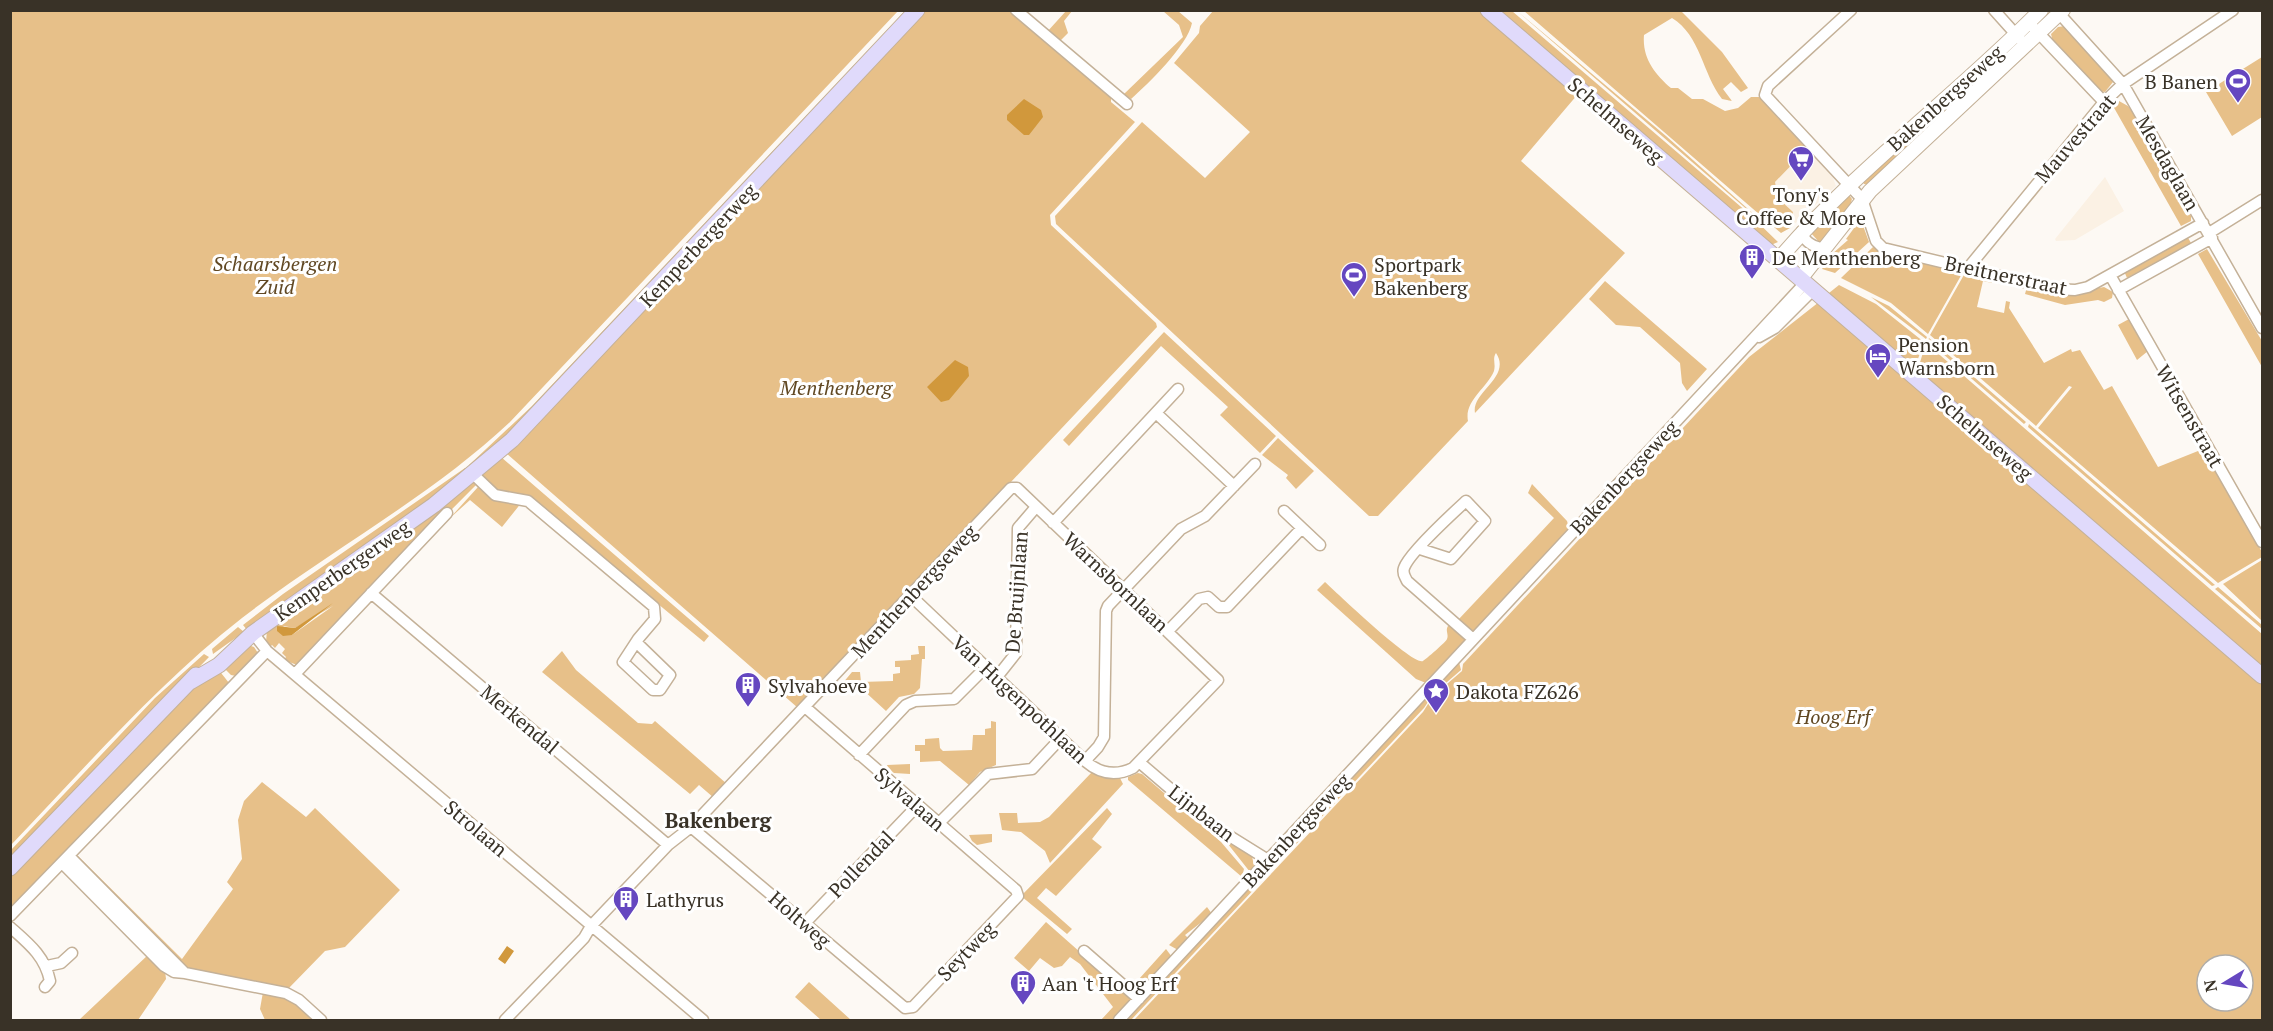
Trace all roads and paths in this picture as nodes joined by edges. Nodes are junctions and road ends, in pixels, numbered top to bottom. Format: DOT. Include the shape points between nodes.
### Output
graph roads {
  1 [pos="917,10"];
  2 [pos="1016,10"];
  3 [pos="1488,10"];
  4 [pos="1851,10"];
  5 [pos="1994,10"];
  6 [pos="2042,10"];
  7 [pos="2233,10"];
  8 [pos="2060,12"];
  9 [pos="2029,23"];
  10 [pos="2039,34"];
  11 [pos="2016,35"];
  12 [pos="2026,46"];
  13 [pos="2123,84"];
  14 [pos="2103,102"];
  15 [pos="1127,104"];
  16 [pos="1847,184"];
  17 [pos="1862,199"];
  18 [pos="2262,200"];
  19 [pos="2203,223"];
  20 [pos="1802,231"];
  21 [pos="2210,236"];
  22 [pos="1825,249"];
  23 [pos="1779,259"];
  24 [pos="1968,268"];
  25 [pos="2110,275"];
  26 [pos="1807,283"];
  27 [pos="2118,290"];
  28 [pos="2262,328"];
  29 [pos="1178,389"];
  30 [pos="1156,413"];
  31 [pos="1255,464"];
  32 [pos="473,474"];
  33 [pos="1234,486"];
  34 [pos="1011,488"];
  35 [pos="1036,507"];
  36 [pos="1284,512"];
  37 [pos="447,513"];
  38 [pos="1053,523"];
  39 [pos="1302,528"];
  40 [pos="2262,542"];
  41 [pos="1320,545"];
  42 [pos="1420,549"];
  43 [pos="1123,589"];
  44 [pos="371,593"];
  45 [pos="910,595"];
  46 [pos="1168,631"];
  47 [pos="253,633"];
  48 [pos="1473,639"];
  49 [pos="637,643"];
  50 [pos="267,651"];
  51 [pos="986,667"];
  52 [pos="295,674"];
  53 [pos="2262,676"];
  54 [pos="997,677"];
  55 [pos="805,707"];
  56 [pos="1061,738"];
  57 [pos="859,754"];
  58 [pos="1085,760"];
  59 [pos="1139,762"];
  60 [pos="918,805"];
  61 [pos="939,824"];
  62 [pos="692,827"];
  63 [pos="668,845"];
  64 [pos="65,859"];
  65 [pos="1268,860"];
  66 [pos="10,868"];
  67 [pos="1016,890"];
  68 [pos="10,916"];
  69 [pos="805,923"];
  70 [pos="591,926"];
  71 [pos="10,927"];
  72 [pos="1084,951"];
  73 [pos="72,953"];
  74 [pos="47,966"];
  75 [pos="45,987"];
  76 [pos="1139,999"];
  77 [pos="908,1008"];
  78 [pos="321,1020"];
  79 [pos="506,1020"];
  80 [pos="702,1020"];
  81 [pos="1119,1020"];
  1 -- 32 [label="main road, Kemperbergerweg" via="525,428"];
  2 -- 15 [label="street"];
  3 -- 23 [label="main road, Schelmseweg"];
  4 -- 16 [label="street" via="1765,93 1768,101"];
  5 -- 11 [label="street, Bakenbergseweg"];
  6 -- 9 [label="street, Bakenbergseweg"];
  7 -- 13 [label="street, Mauvestraat"];
  8 -- 10 [label="street, Bakenbergseweg"];
  8 -- 13 [label="street, Mesdaglaan"];
  9 -- 10 [label="street"];
  9 -- 11 [label="street, Bakenbergseweg"];
  10 -- 12 [label="street, Bakenbergseweg"];
  10 -- 14 [label="street"];
  11 -- 12 [label="street, Bakenbergseweg"];
  11 -- 16 [label="street, Bakenbergseweg"];
  12 -- 17 [label="street, Bakenbergseweg"];
  13 -- 14 [label="street, Mauvestraat"];
  13 -- 19 [label="street, Mesdaglaan"];
  14 -- 24 [label="street, Mauvestraat"];
  16 -- 17 [label="street"];
  16 -- 20 [label="street, Bakenbergseweg"];
  17 -- 22 [label="street, Bakenbergseweg"];
  17 -- 24 [label="street, Breitnerstraat" via="1880,246"];
  18 -- 21 [label="street"];
  19 -- 21 [label="street, Mesdaglaan"];
  19 -- 25 [label="street, Breitnerstraat"];
  20 -- 22 [label="street" via="1808,242"];
  20 -- 23 [label="street, Bakenbergseweg"];
  21 -- 27 [label="street"];
  21 -- 28 [label="street, Mesdaglaan"];
  22 -- 26 [label="street, Bakenbergseweg"];
  23 -- 26 [label="main road, Schelmseweg"];
  24 -- 25 [label="street, Breitnerstraat" via="2068,291 2088,287"];
  25 -- 27 [label="street"];
  26 -- 48 [label="street, Bakenbergseweg" via="1775,328 1751,342"];
  26 -- 53 [label="main road, Schelmseweg"];
  27 -- 40 [label="street, Witsenstraat"];
  29 -- 30 [label="street"];
  30 -- 33 [label="street"];
  30 -- 38 [label="street"];
  31 -- 33 [label="street"];
  32 -- 47 [label="main road, Kemperbergerweg"];
  32 -- 49 [label="street" via="495,495 528,501 654,607 655,619"];
  33 -- 43 [label="street" via="1205,516 1181,529"];
  34 -- 35 [label="street, Warnsbornlaan" via="1017,488"];
  34 -- 45 [label="street, Menthenbergseweg"];
  35 -- 38 [label="street, Warnsbornlaan"];
  35 -- 54 [label="street, De Bruijnlaan" via="1018,528 1016,653"];
  36 -- 39 [label="street"];
  37 -- 44 [label="street, Kemperbergerweg"];
  38 -- 43 [label="street, Warnsbornlaan"];
  39 -- 41 [label="street"];
  39 -- 46 [label="street" via="1227,607 1219,607 1204,597"];
  42 -- 42 [label="street" via="1466,501 1485,521 1450,559"];
  42 -- 48 [label="street" via="1405,565 1407,581"];
  43 -- 46 [label="street, Warnsbornlaan"];
  43 -- 58 [label="street" via="1106,611 1104,737"];
  44 -- 52 [label="street, Kemperbergerweg"];
  44 -- 63 [label="street, Merkendal"];
  45 -- 51 [label="street, Van Hugenpothlaan"];
  45 -- 55 [label="street, Menthenbergseweg"];
  46 -- 59 [label="street, Warnsbornlaan" via="1218,680"];
  47 -- 50 [label="street, Strolaan"];
  47 -- 66 [label="main road, Kemperbergerweg" via="212,657"];
  48 -- 65 [label="street, Bakenbergseweg"];
  49 -- 49 [label="street" via="624,663 652,690 658,691 670,675"];
  50 -- 52 [label="street, Strolaan"];
  50 -- 64 [label="street"];
  51 -- 54 [label="street, Van Hugenpothlaan"];
  51 -- 57 [label="street" via="954,699 906,705"];
  52 -- 70 [label="street, Strolaan"];
  54 -- 56 [label="street, Van Hugenpothlaan"];
  55 -- 57 [label="street, Sylvalaan"];
  55 -- 62 [label="street, Menthenbergseweg"];
  56 -- 58 [label="street, Van Hugenpothlaan"];
  56 -- 61 [label="street" via="1032,769 988,774"];
  57 -- 60 [label="street, Sylvalaan"];
  58 -- 59 [label="street, Van Hugenpothlaan" via="1099,771 1109,773 1129,770"];
  59 -- 65 [label="street, Lijnbaan" via="1215,827"];
  60 -- 61 [label="street, Sylvalaan"];
  60 -- 69 [label="street, Pollendal"];
  61 -- 67 [label="street, Sylvalaan"];
  62 -- 63 [label="street, Menthenbergseweg"];
  62 -- 69 [label="street, Holtweg"];
  63 -- 70 [label="street, Menthenbergseweg"];
  64 -- 68 [label="street"];
  64 -- 78 [label="street" via="179,971 286,993"];
  65 -- 76 [label="street, Bakenbergseweg"];
  67 -- 77 [label="street, Seytweg" via="1018,896"];
  69 -- 77 [label="street, Holtweg" via="901,1007"];
  70 -- 79 [label="street, Menthenbergseweg"];
  70 -- 80 [label="street, Strolaan"];
  71 -- 74 [label="street"];
  72 -- 76 [label="street"];
  73 -- 74 [label="street" via="61,963"];
  74 -- 75 [label="street" via="50,981"];
  76 -- 81 [label="street, Bakenbergseweg"];
}
